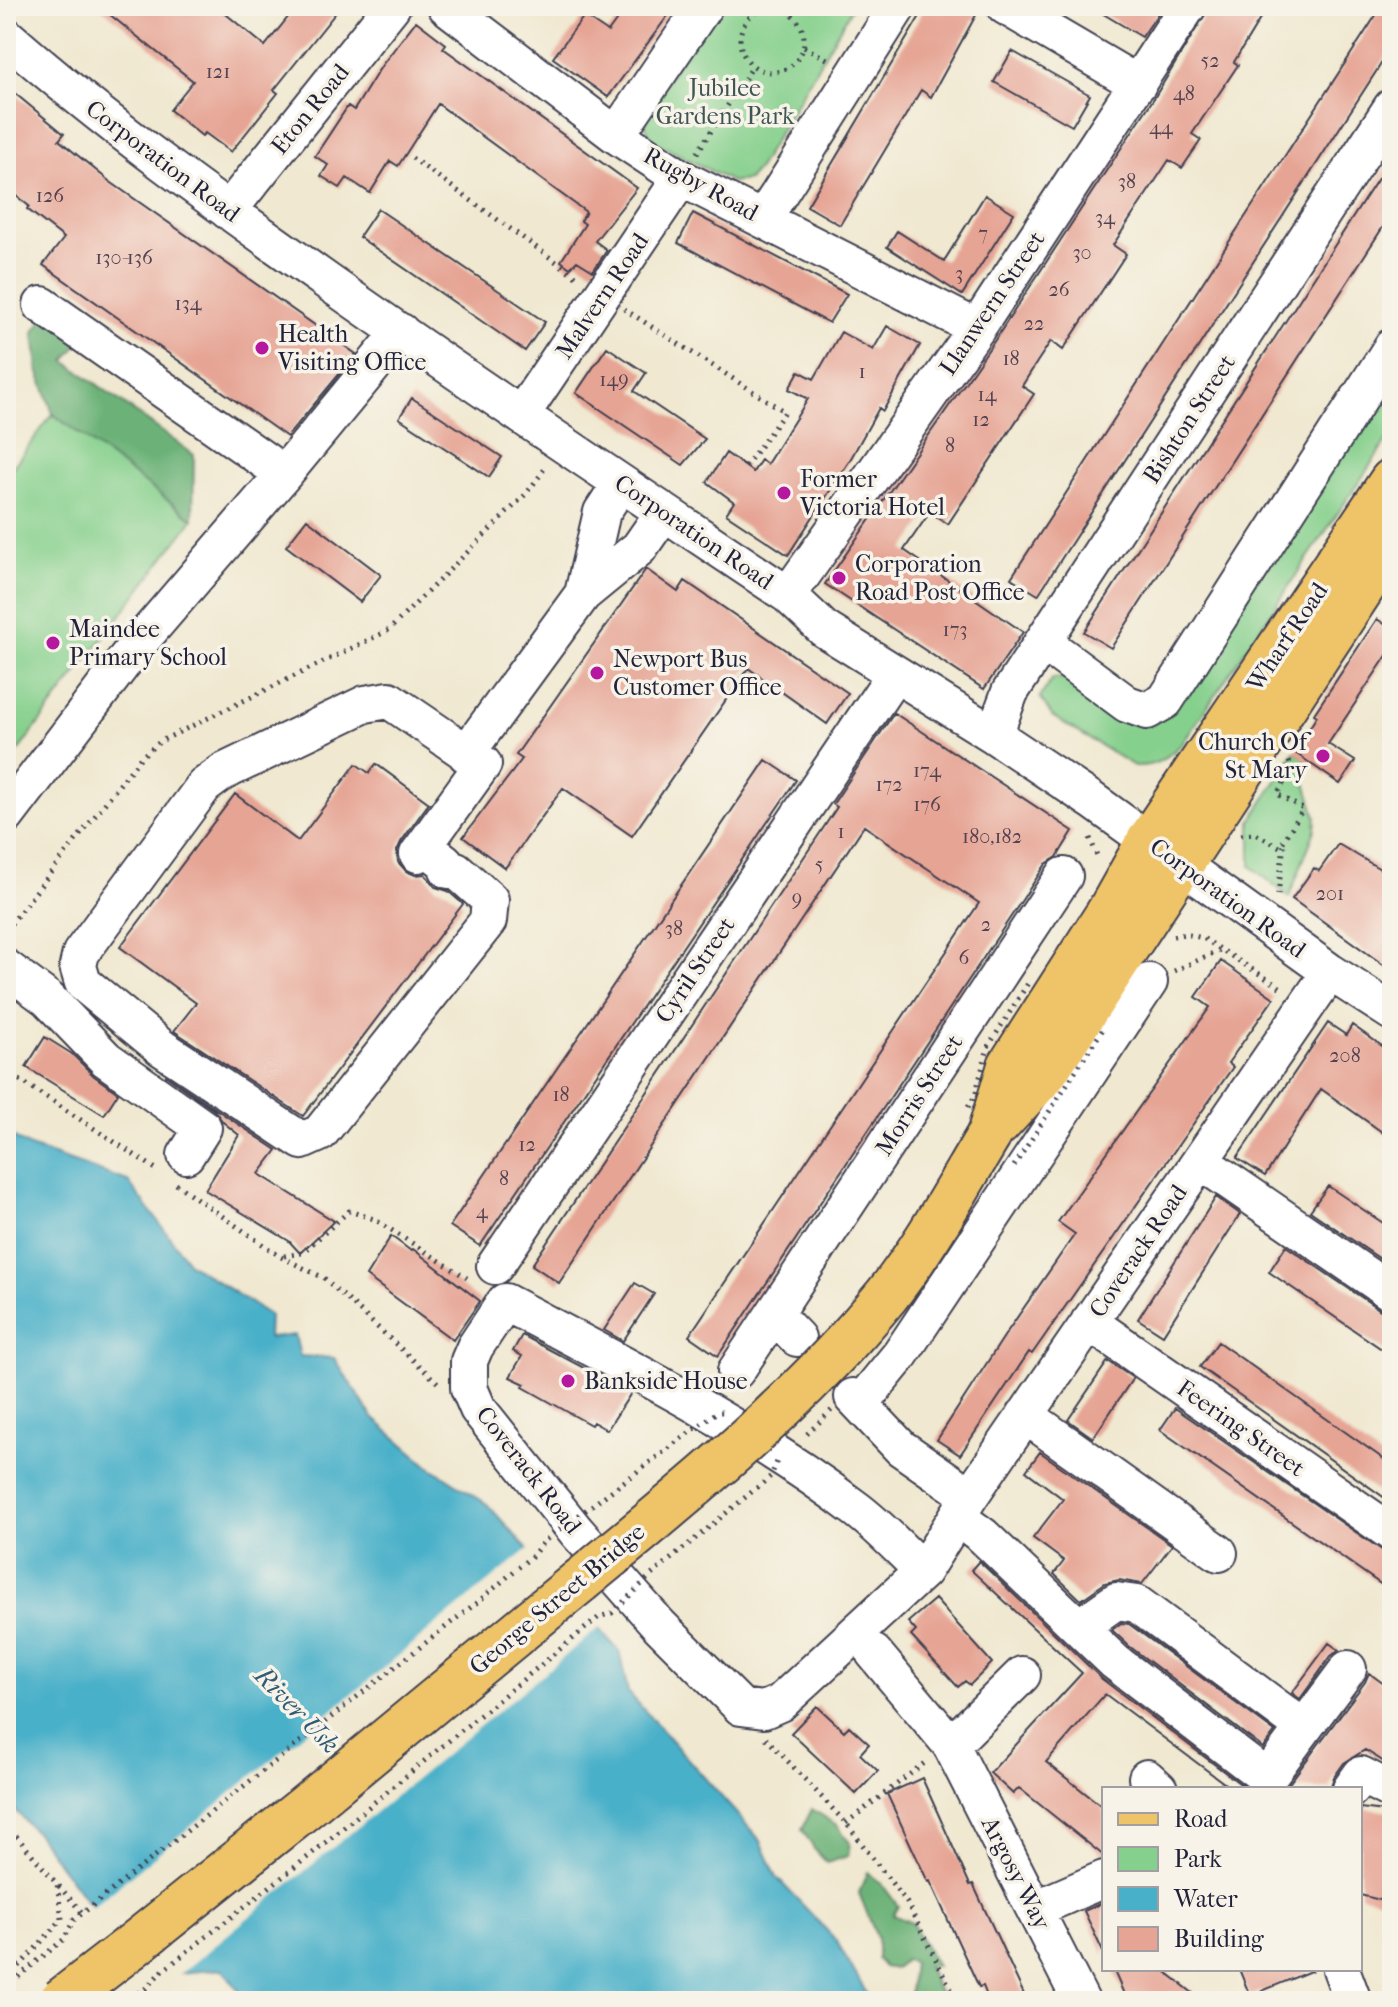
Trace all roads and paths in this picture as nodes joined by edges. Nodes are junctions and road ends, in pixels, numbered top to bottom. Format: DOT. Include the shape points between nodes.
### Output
graph roads {
  1 [pos="392,6"];
  2 [pos="446,6"];
  3 [pos="704,6"];
  4 [pos="742,6"];
  5 [pos="898,6"];
  6 [pos="1005,6"];
  7 [pos="1188,6"];
  8 [pos="791,9"];
  9 [pos="753,14"];
  10 [pos="6,36"];
  11 [pos="753,66"];
  12 [pos="1138,84"];
  13 [pos="1392,107"];
  14 [pos="616,135"];
  15 [pos="681,178"];
  16 [pos="228,211"];
  17 [pos="763,219"];
  18 [pos="42,305"];
  19 [pos="977,328"];
  20 [pos="401,332"];
  21 [pos="1392,347"];
  22 [pos="521,415"];
  23 [pos="564,445"];
  24 [pos="284,474"];
  25 [pos="1392,481"];
  26 [pos="621,483"];
  27 [pos="664,512"];
  28 [pos="1391,570"];
  29 [pos="583,594"];
  30 [pos="788,595"];
  31 [pos="1043,642"];
  32 [pos="895,674"];
  33 [pos="994,735"];
  34 [pos="466,754"];
  35 [pos="1266,757"];
  36 [pos="6,816"];
  37 [pos="1240,835"];
  38 [pos="1090,837"];
  39 [pos="1285,839"];
  40 [pos="1165,853"];
  41 [pos="1080,870"];
  42 [pos="1278,895"];
  43 [pos="6,930"];
  44 [pos="1165,938"];
  45 [pos="1221,950"];
  46 [pos="1330,972"];
  47 [pos="9,977"];
  48 [pos="1149,982"];
  49 [pos="1307,1005"];
  50 [pos="1076,1007"];
  51 [pos="1392,1012"];
  52 [pos="6,1071"];
  53 [pos="978,1122"];
  54 [pos="186,1155"];
  55 [pos="1200,1161"];
  56 [pos="281,1257"];
  57 [pos="495,1266"];
  58 [pos="1392,1293"];
  59 [pos="505,1302"];
  60 [pos="1089,1322"];
  61 [pos="416,1360"];
  62 [pos="736,1371"];
  63 [pos="733,1412"];
  64 [pos="1025,1415"];
  65 [pos="964,1506"];
  66 [pos="1392,1533"];
  67 [pos="1219,1553"];
  68 [pos="923,1571"];
  69 [pos="1079,1627"];
  70 [pos="874,1653"];
  71 [pos="1348,1669"];
  72 [pos="1022,1675"];
  73 [pos="741,1707"];
  74 [pos="1304,1728"];
  75 [pos="951,1745"];
  76 [pos="1352,1787"];
  77 [pos="1392,1791"];
  78 [pos="846,1823"];
  79 [pos="6,1824"];
  80 [pos="1102,1880"];
  81 [pos="57,1884"];
  82 [pos="1035,1909"];
  83 [pos="85,1916"];
  84 [pos="1343,1971"];
  85 [pos="6,1984"];
  86 [pos="1364,1998"];
  87 [pos="61,2001"];
  88 [pos="957,2001"];
  89 [pos="1081,2001"];
  1 -- 16 [label="street, Eton Road"];
  2 -- 14 [label="street, Rugby Road"];
  3 -- 14 [label="street"];
  4 -- 9 [label="path"];
  5 -- 17 [label="street"];
  6 -- 12 [label="street"];
  7 -- 12 [label="street, Llanwern Street"];
  8 -- 9 [label="path" via="768,7"];
  8 -- 11 [label="path" via="802,27 800,56 774,72"];
  9 -- 11 [label="path" via="739,37"];
  10 -- 16 [label="street, Corporation Road" via="93,111"];
  11 -- 15 [label="path"];
  12 -- 19 [label="street, Llanwern Street"];
  13 -- 31 [label="street, Bishton Street"];
  14 -- 15 [label="street, Rugby Road"];
  15 -- 17 [label="street, Rugby Road"];
  15 -- 22 [label="street, Malvern Road"];
  16 -- 20 [label="street, Corporation Road"];
  17 -- 19 [label="street, Rugby Road"];
  18 -- 24 [label="street"];
  19 -- 30 [label="street, Llanwern Street"];
  20 -- 22 [label="street, Corporation Road"];
  20 -- 24 [label="street"];
  21 -- 31 [label="street" via="1165,701 1147,711 1127,704"];
  22 -- 23 [label="street, Corporation Road"];
  23 -- 26 [label="street, Corporation Road"];
  23 -- 43 [label="path" via="526,494 389,630 161,741 141,757"];
  24 -- 36 [label="street" via="132,651"];
  25 -- 40 [label="main road, Wharf Road"];
  26 -- 27 [label="street, Corporation Road"];
  26 -- 29 [label="street" via="602,512"];
  27 -- 29 [label="street" via="639,548"];
  27 -- 30 [label="street, Corporation Road"];
  28 -- 35 [label="main road, Wharf Road"];
  29 -- 34 [label="street"];
  30 -- 32 [label="street, Corporation Road" via="824,629"];
  31 -- 33 [label="street, Bishton Street" via="1007,696"];
  32 -- 33 [label="street, Corporation Road"];
  32 -- 57 [label="street, Cyril Street"];
  33 -- 40 [label="street, Corporation Road"];
  34 -- 34 [label="street" via="389,700 365,704 223,772 204,786 81,953 83,983 162,1048 289,1135 302,1141 320,1133 488,921 490,900 456,870 433,861 483,764"];
  35 -- 39 [label="path" via="1292,769 1277,794 1303,809"];
  35 -- 40 [label="main road, Wharf Road"];
  37 -- 39 [label="path" via="1256,834 1280,847"];
  38 -- 41 [label="path" via="1098,855"];
  39 -- 42 [label="path"];
  40 -- 46 [label="street, Corporation Road"];
  40 -- 50 [label="main road, Wharf Road" via="1109,912"];
  41 -- 62 [label="street, Morris Street" via="786,1326"];
  44 -- 45 [label="path" via="1185,934"];
  45 -- 48 [label="path"];
  45 -- 49 [label="path"];
  46 -- 49 [label="street, Coverack Road"];
  46 -- 51 [label="street, Corporation Road"];
  47 -- 54 [label="street" via="48,999 106,1059 203,1128"];
  48 -- 65 [label="street" via="900,1355 856,1401"];
  49 -- 55 [label="street, Coverack Road"];
  50 -- 53 [label="main road, George Street Bridge" via="1010,1066"];
  50 -- 53 [label="path, bridge" via="988,1047 975,1096"];
  52 -- 56 [label="path"];
  53 -- 87 [label="main road, George Street Bridge, bridge" via="889,1292 753,1433 343,1777"];
  55 -- 58 [label="street"];
  55 -- 60 [label="street, Coverack Road"];
  56 -- 59 [label="path" via="302,1253 349,1211 405,1237"];
  56 -- 61 [label="path" via="324,1278"];
  59 -- 68 [label="street" via="753,1439 858,1510"];
  59 -- 73 [label="street, Coverack Road" via="469,1361 469,1388 478,1409 576,1531"];
  60 -- 64 [label="street, Coverack Road"];
  60 -- 66 [label="street, Feering Street"];
  63 -- 85 [label="path, bridge" via="717,1412 543,1542 485,1596 74,1920 64,1939"];
  64 -- 65 [label="street, Coverack Road"];
  64 -- 67 [label="street"];
  65 -- 68 [label="street, Coverack Road"];
  65 -- 69 [label="street" via="983,1536"];
  68 -- 73 [label="street, Coverack Road" via="780,1703 764,1710"];
  69 -- 74 [label="street" via="1116,1601 1137,1604"];
  69 -- 74 [label="street" via="1115,1662 1267,1778"];
  70 -- 75 [label="street, Argosy Way"];
  71 -- 74 [label="street"];
  72 -- 75 [label="street"];
  73 -- 78 [label="path"];
  75 -- 78 [label="path"];
  75 -- 82 [label="street, Argosy Way"];
  76 -- 77 [label="street" via="1361,1775"];
  78 -- 88 [label="path" via="907,1903"];
  79 -- 81 [label="path"];
  80 -- 82 [label="street"];
  81 -- 83 [label="path"];
  81 -- 85 [label="path" via="62,1919"];
  82 -- 89 [label="street, Argosy Way"];
  84 -- 86 [label="street"];
}
